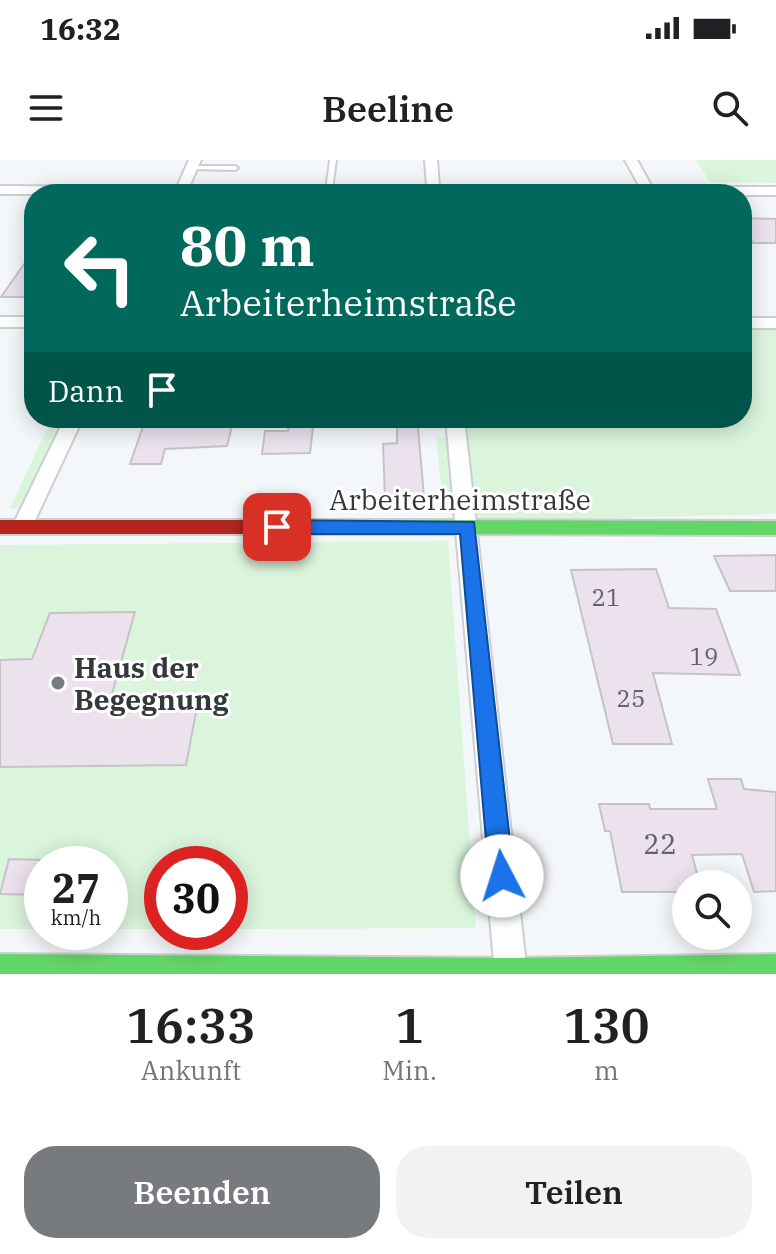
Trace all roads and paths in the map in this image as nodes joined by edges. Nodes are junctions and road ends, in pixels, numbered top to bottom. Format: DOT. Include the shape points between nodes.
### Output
graph roads {
  1 [pos="333,160"];
  2 [pos="431,160"];
  3 [pos="631,160"];
  4 [pos="194,164"];
  5 [pos="235,168"];
  6 [pos="184,184"];
  7 [pos="330,184"];
  8 [pos="433,184"];
  9 [pos="645,184"];
  10 [pos="0,190"];
  11 [pos="24,190"];
  12 [pos="752,191"];
  13 [pos="776,191"];
  14 [pos="752,321"];
  15 [pos="0,322"];
  16 [pos="24,322"];
  17 [pos="776,323"];
  18 [pos="69,428"];
  19 [pos="456,428"];
  20 [pos="0,527"];
  21 [pos="22,527"];
  22 [pos="468,527"];
  23 [pos="776,528"];
  24 [pos="0,967"];
  25 [pos="776,967"];
  26 [pos="511,972"];
  1 -- 7 [label="lane"];
  2 -- 8 [label="street"];
  3 -- 9 [label="street"];
  4 -- 5 [label="lane"];
  4 -- 6 [label="street"];
  10 -- 11 [label="street"];
  12 -- 13 [label="street"];
  14 -- 17 [label="street"];
  15 -- 16 [label="street"];
  18 -- 21 [label="street"];
  19 -- 22 [label="street"];
  20 -- 21 [label="street, Arbeiterheimstraße"];
  21 -- 22 [label="street, Arbeiterheimstraße"];
  22 -- 23 [label="street, Arbeiterheimstraße"];
  22 -- 26 [label="street"];
  24 -- 26 [label="street"];
  25 -- 26 [label="street"];
}
